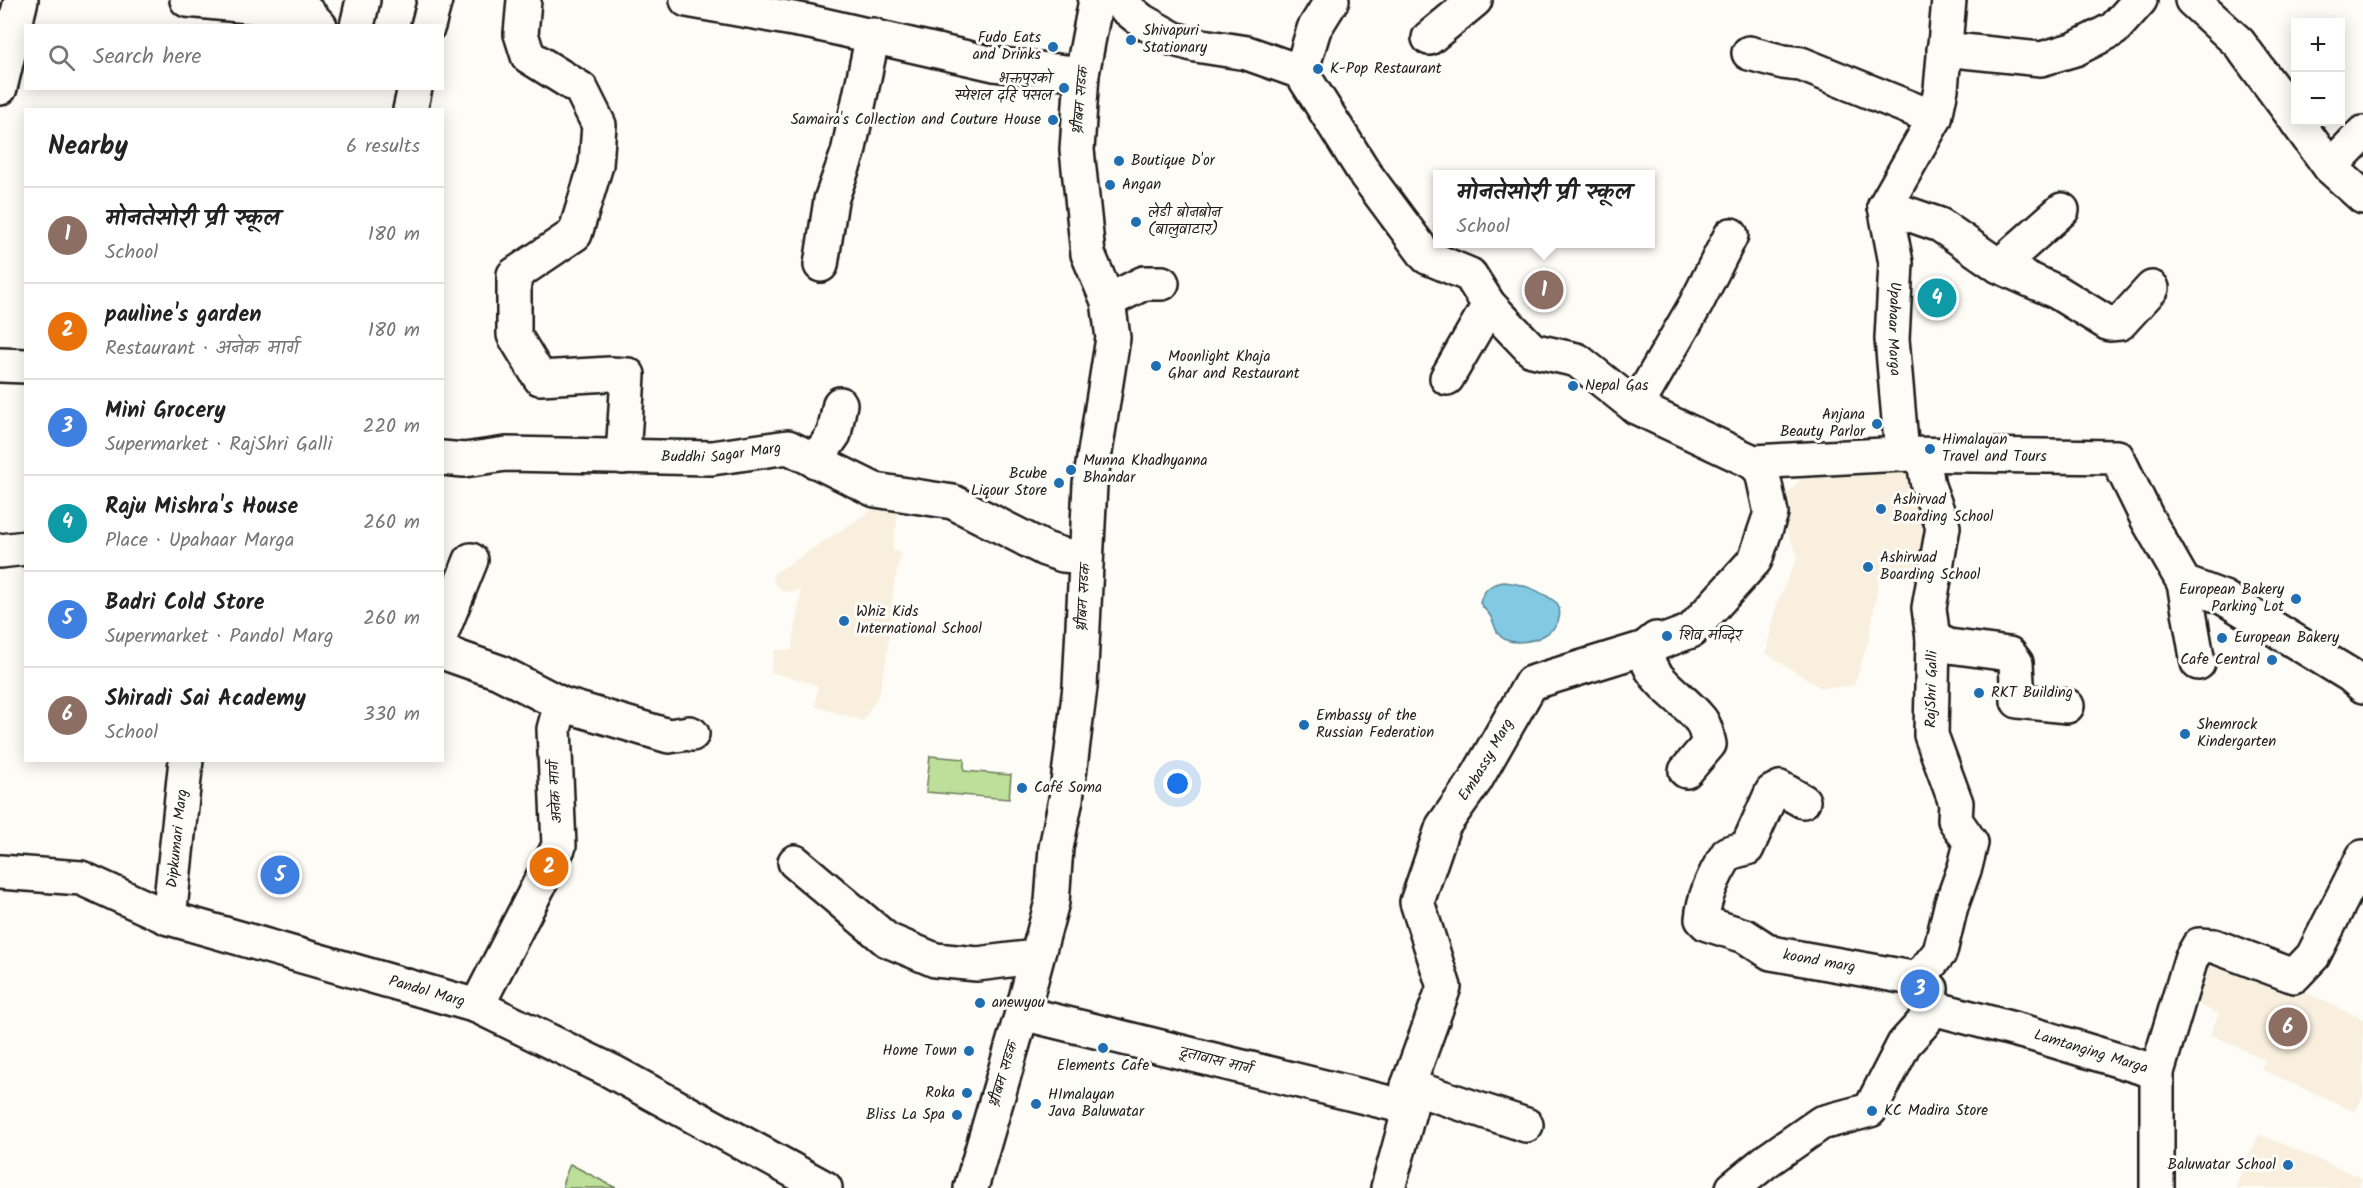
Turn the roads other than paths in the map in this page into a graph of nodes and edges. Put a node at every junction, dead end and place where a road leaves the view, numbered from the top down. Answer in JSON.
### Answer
{"nodes":[{"id":1,"x":21,"y":0,"type":"edge"},
{"id":2,"x":187,"y":0,"type":"edge"},
{"id":3,"x":363,"y":0,"type":"edge"},
{"id":4,"x":435,"y":0,"type":"edge"},
{"id":5,"x":524,"y":0,"type":"edge"},
{"id":6,"x":687,"y":0,"type":"edge"},
{"id":7,"x":1096,"y":0,"type":"edge"},
{"id":8,"x":1116,"y":0,"type":"edge"},
{"id":9,"x":1332,"y":0,"type":"edge"},
{"id":10,"x":1949,"y":0,"type":"edge"},
{"id":11,"x":2140,"y":0,"type":"edge"},
{"id":12,"x":2192,"y":0,"type":"edge"},
{"id":13,"x":1467,"y":13,"type":"edge"},
{"id":14,"x":318,"y":24,"type":"edge"},
{"id":15,"x":357,"y":24,"type":"edge"},
{"id":16,"x":429,"y":24,"type":"edge"},
{"id":17,"x":873,"y":35,"type":"junction"},
{"id":18,"x":1429,"y":38,"type":"dead end"},
{"id":19,"x":1944,"y":49,"type":"junction"},
{"id":20,"x":1749,"y":53,"type":"dead end"},
{"id":21,"x":1301,"y":72,"type":"junction"},
{"id":22,"x":1082,"y":74,"type":"junction"},
{"id":23,"x":0,"y":87,"type":"edge"},
{"id":24,"x":415,"y":90,"type":"edge"},
{"id":25,"x":410,"y":108,"type":"edge"},
{"id":26,"x":2291,"y":114,"type":"edge"},
{"id":27,"x":1935,"y":118,"type":"junction"},
{"id":28,"x":2300,"y":126,"type":"edge"},
{"id":29,"x":2363,"y":133,"type":"edge"},
{"id":30,"x":2330,"y":166,"type":"junction"},
{"id":31,"x":2363,"y":197,"type":"edge"},
{"id":32,"x":1886,"y":206,"type":"junction"},
{"id":33,"x":2062,"y":210,"type":"dead end"},
{"id":34,"x":1731,"y":235,"type":"dead end"},
{"id":35,"x":821,"y":265,"type":"dead end"},
{"id":36,"x":1999,"y":266,"type":"junction"},
{"id":37,"x":1162,"y":284,"type":"dead end"},
{"id":38,"x":2151,"y":288,"type":"dead end"},
{"id":39,"x":1108,"y":301,"type":"junction"},
{"id":40,"x":1489,"y":305,"type":"junction"},
{"id":41,"x":0,"y":365,"type":"edge"},
{"id":42,"x":24,"y":366,"type":"edge"},
{"id":43,"x":1447,"y":378,"type":"dead end"},
{"id":44,"x":840,"y":404,"type":"dead end"},
{"id":45,"x":1636,"y":407,"type":"junction"},
{"id":46,"x":1913,"y":454,"type":"junction"},
{"id":47,"x":623,"y":457,"type":"junction"},
{"id":48,"x":444,"y":458,"type":"edge"},
{"id":49,"x":815,"y":461,"type":"junction"},
{"id":50,"x":1754,"y":462,"type":"junction"},
{"id":51,"x":24,"y":548,"type":"edge"},
{"id":52,"x":0,"y":551,"type":"edge"},
{"id":53,"x":1086,"y":557,"type":"junction"},
{"id":54,"x":471,"y":560,"type":"dead end"},
{"id":55,"x":2184,"y":583,"type":"junction"},
{"id":56,"x":444,"y":627,"type":"edge"},
{"id":57,"x":1933,"y":639,"type":"junction"},
{"id":58,"x":1650,"y":643,"type":"junction"},
{"id":59,"x":444,"y":653,"type":"edge"},
{"id":60,"x":2198,"y":663,"type":"dead end"},
{"id":61,"x":2363,"y":686,"type":"edge"},
{"id":62,"x":561,"y":704,"type":"junction"},
{"id":63,"x":2067,"y":706,"type":"dead end"},
{"id":64,"x":692,"y":734,"type":"dead end"},
{"id":65,"x":186,"y":762,"type":"edge"},
{"id":66,"x":1686,"y":771,"type":"dead end"},
{"id":67,"x":1803,"y":801,"type":"dead end"},
{"id":68,"x":2363,"y":857,"type":"edge"},
{"id":69,"x":795,"y":862,"type":"dead end"},
{"id":70,"x":0,"y":872,"type":"edge"},
{"id":71,"x":169,"y":918,"type":"junction"},
{"id":72,"x":1035,"y":957,"type":"junction"},
{"id":73,"x":1923,"y":993,"type":"junction"},
{"id":74,"x":477,"y":1006,"type":"junction"},
{"id":75,"x":1022,"y":1013,"type":"junction"},
{"id":76,"x":2157,"y":1072,"type":"junction"},
{"id":77,"x":1409,"y":1097,"type":"junction"},
{"id":78,"x":1526,"y":1125,"type":"dead end"},
{"id":79,"x":825,"y":1188,"type":"edge"},
{"id":80,"x":971,"y":1188,"type":"edge"},
{"id":81,"x":1388,"y":1188,"type":"edge"},
{"id":82,"x":1733,"y":1188,"type":"edge"},
{"id":83,"x":2157,"y":1188,"type":"edge"}],
"edges":[{"from":1,"to":23,"type":"street"},
{"from":2,"to":14,"type":"street"},
{"from":3,"to":15,"type":"street"},
{"from":4,"to":16,"type":"street"},
{"from":5,"to":47,"type":"street"},
{"from":6,"to":17,"type":"street"},
{"from":7,"to":22,"type":"street","name":"थ्रीबम सडक"},
{"from":8,"to":21,"type":"street"},
{"from":9,"to":21,"type":"street"},
{"from":10,"to":19,"type":"street"},
{"from":11,"to":19,"type":"street"},
{"from":12,"to":26,"type":"street"},
{"from":13,"to":18,"type":"street"},
{"from":17,"to":22,"type":"street"},
{"from":17,"to":35,"type":"street"},
{"from":19,"to":27,"type":"street"},
{"from":20,"to":27,"type":"street"},
{"from":21,"to":40,"type":"street"},
{"from":22,"to":39,"type":"street","name":"थ्रीबम सडक"},
{"from":24,"to":25,"type":"street"},
{"from":27,"to":32,"type":"street"},
{"from":28,"to":30,"type":"street"},
{"from":29,"to":30,"type":"street"},
{"from":30,"to":31,"type":"street"},
{"from":32,"to":36,"type":"street"},
{"from":32,"to":46,"type":"street","name":"Upahaar Marga"},
{"from":33,"to":36,"type":"street"},
{"from":34,"to":45,"type":"street"},
{"from":36,"to":38,"type":"street"},
{"from":37,"to":39,"type":"street"},
{"from":39,"to":53,"type":"street","name":"थ्रीबम सडक"},
{"from":40,"to":43,"type":"street"},
{"from":40,"to":45,"type":"street"},
{"from":41,"to":42,"type":"street"},
{"from":44,"to":49,"type":"street"},
{"from":45,"to":50,"type":"street"},
{"from":46,"to":50,"type":"street"},
{"from":46,"to":55,"type":"street"},
{"from":46,"to":57,"type":"street","name":"RajShri Galli"},
{"from":47,"to":48,"type":"street","name":"Buddhi Sagar Marg"},
{"from":47,"to":49,"type":"street","name":"Buddhi Sagar Marg"},
{"from":49,"to":53,"type":"street","name":"Buddhi Sagar Marg"},
{"from":50,"to":58,"type":"street","name":"Embassy Marg"},
{"from":51,"to":52,"type":"street"},
{"from":53,"to":72,"type":"street","name":"थ्रीबम सडक"},
{"from":54,"to":56,"type":"street"},
{"from":55,"to":60,"type":"street"},
{"from":55,"to":61,"type":"street"},
{"from":57,"to":63,"type":"street"},
{"from":57,"to":73,"type":"street","name":"RajShri Galli"},
{"from":58,"to":66,"type":"street"},
{"from":58,"to":77,"type":"street","name":"Embassy Marg"},
{"from":59,"to":62,"type":"street"},
{"from":62,"to":64,"type":"street"},
{"from":62,"to":74,"type":"street","name":"अनेक मार्ग"},
{"from":65,"to":71,"type":"street","name":"Dipkumari Marg"},
{"from":67,"to":73,"type":"street","name":"koond marg"},
{"from":68,"to":76,"type":"street","name":"Lamtanging Marga"},
{"from":69,"to":72,"type":"street"},
{"from":70,"to":71,"type":"street","name":"Pandol Marg"},
{"from":71,"to":74,"type":"street","name":"Pandol Marg"},
{"from":72,"to":75,"type":"street","name":"थ्रीबम सडक"},
{"from":73,"to":76,"type":"street","name":"Lamtanging Marga"},
{"from":73,"to":82,"type":"street"},
{"from":74,"to":79,"type":"street","name":"Pandol Marg"},
{"from":75,"to":77,"type":"street","name":"दूतावास मार्ग"},
{"from":75,"to":80,"type":"street","name":"थ्रीबम सडक"},
{"from":76,"to":83,"type":"street"},
{"from":77,"to":78,"type":"street","name":"दूतावास मार्ग"},
{"from":77,"to":81,"type":"street","name":"Embassy Marg"}]}
